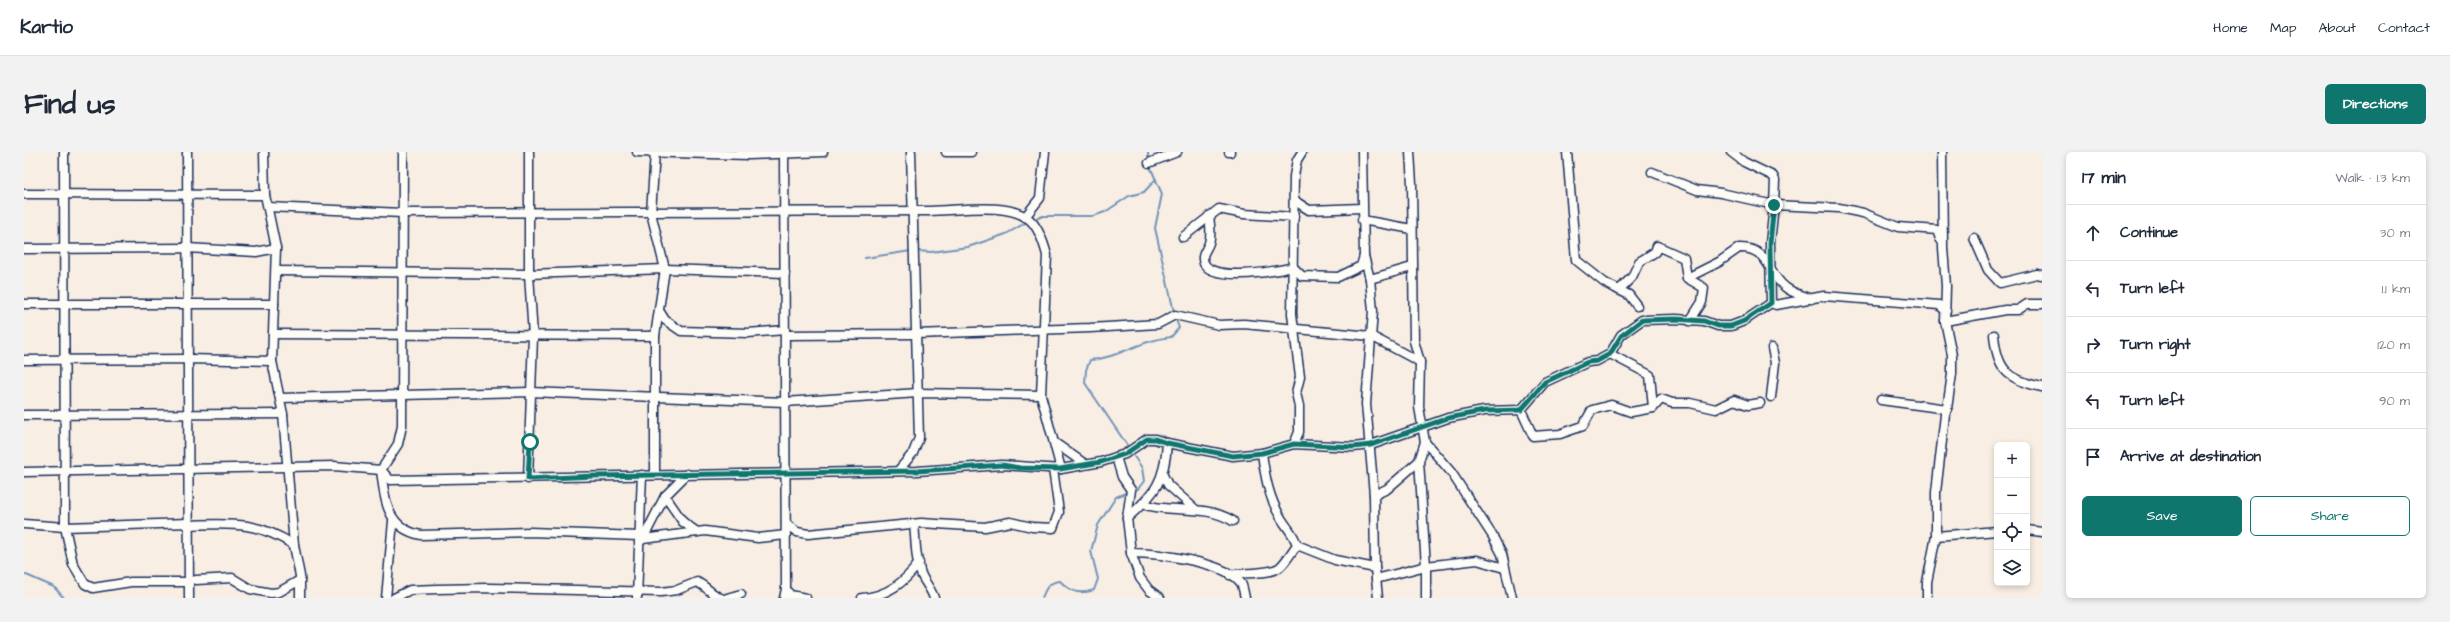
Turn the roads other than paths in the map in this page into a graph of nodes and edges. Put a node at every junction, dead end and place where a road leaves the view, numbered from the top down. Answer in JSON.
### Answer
{"nodes":[{"id":1,"x":64,"y":152,"type":"edge"},
{"id":2,"x":187,"y":152,"type":"edge"},
{"id":3,"x":264,"y":152,"type":"edge"},
{"id":4,"x":403,"y":152,"type":"edge"},
{"id":5,"x":529,"y":152,"type":"edge"},
{"id":6,"x":637,"y":152,"type":"edge"},
{"id":7,"x":655,"y":152,"type":"edge"},
{"id":8,"x":784,"y":152,"type":"edge"},
{"id":9,"x":823,"y":152,"type":"edge"},
{"id":10,"x":911,"y":152,"type":"edge"},
{"id":11,"x":946,"y":152,"type":"edge"},
{"id":12,"x":971,"y":152,"type":"edge"},
{"id":13,"x":1045,"y":152,"type":"edge"},
{"id":14,"x":1177,"y":152,"type":"edge"},
{"id":15,"x":1302,"y":152,"type":"edge"},
{"id":16,"x":1362,"y":152,"type":"edge"},
{"id":17,"x":1410,"y":152,"type":"edge"},
{"id":18,"x":1567,"y":152,"type":"edge"},
{"id":19,"x":1731,"y":152,"type":"edge"},
{"id":20,"x":1942,"y":152,"type":"edge"},
{"id":21,"x":1149,"y":164,"type":"dead end"},
{"id":22,"x":1652,"y":172,"type":"dead end"},
{"id":23,"x":24,"y":194,"type":"edge"},
{"id":24,"x":64,"y":194,"type":"junction"},
{"id":25,"x":187,"y":195,"type":"junction"},
{"id":26,"x":265,"y":196,"type":"junction"},
{"id":27,"x":1295,"y":201,"type":"junction"},
{"id":28,"x":1774,"y":205,"type":"junction"},
{"id":29,"x":268,"y":207,"type":"junction"},
{"id":30,"x":1362,"y":208,"type":"junction"},
{"id":31,"x":785,"y":210,"type":"junction"},
{"id":32,"x":913,"y":211,"type":"junction"},
{"id":33,"x":651,"y":213,"type":"junction"},
{"id":34,"x":402,"y":214,"type":"junction"},
{"id":35,"x":531,"y":214,"type":"junction"},
{"id":36,"x":1209,"y":216,"type":"junction"},
{"id":37,"x":1025,"y":217,"type":"junction"},
{"id":38,"x":1294,"y":217,"type":"junction"},
{"id":39,"x":1362,"y":220,"type":"junction"},
{"id":40,"x":1412,"y":229,"type":"junction"},
{"id":41,"x":1183,"y":237,"type":"dead end"},
{"id":42,"x":1974,"y":238,"type":"dead end"},
{"id":43,"x":24,"y":248,"type":"edge"},
{"id":44,"x":64,"y":248,"type":"junction"},
{"id":45,"x":187,"y":248,"type":"junction"},
{"id":46,"x":276,"y":248,"type":"junction"},
{"id":47,"x":1943,"y":248,"type":"junction"},
{"id":48,"x":1364,"y":256,"type":"junction"},
{"id":49,"x":1293,"y":267,"type":"junction"},
{"id":50,"x":1412,"y":267,"type":"junction"},
{"id":51,"x":1770,"y":268,"type":"junction"},
{"id":52,"x":665,"y":269,"type":"junction"},
{"id":53,"x":277,"y":271,"type":"junction"},
{"id":54,"x":403,"y":272,"type":"junction"},
{"id":55,"x":785,"y":273,"type":"junction"},
{"id":56,"x":529,"y":274,"type":"junction"},
{"id":57,"x":2042,"y":275,"type":"edge"},
{"id":58,"x":1687,"y":278,"type":"junction"},
{"id":59,"x":1370,"y":279,"type":"junction"},
{"id":60,"x":1619,"y":290,"type":"junction"},
{"id":61,"x":1811,"y":300,"type":"junction"},
{"id":62,"x":1771,"y":303,"type":"junction"},
{"id":63,"x":24,"y":304,"type":"edge"},
{"id":64,"x":64,"y":304,"type":"junction"},
{"id":65,"x":187,"y":304,"type":"junction"},
{"id":66,"x":274,"y":304,"type":"junction"},
{"id":67,"x":2042,"y":304,"type":"edge"},
{"id":68,"x":1637,"y":306,"type":"dead end"},
{"id":69,"x":1946,"y":311,"type":"junction"},
{"id":70,"x":660,"y":312,"type":"junction"},
{"id":71,"x":1690,"y":321,"type":"junction"},
{"id":72,"x":1945,"y":321,"type":"junction"},
{"id":73,"x":1293,"y":329,"type":"junction"},
{"id":74,"x":1044,"y":330,"type":"junction"},
{"id":75,"x":787,"y":332,"type":"junction"},
{"id":76,"x":273,"y":334,"type":"junction"},
{"id":77,"x":916,"y":334,"type":"junction"},
{"id":78,"x":401,"y":335,"type":"junction"},
{"id":79,"x":1994,"y":335,"type":"dead end"},
{"id":80,"x":533,"y":336,"type":"junction"},
{"id":81,"x":655,"y":336,"type":"junction"},
{"id":82,"x":1371,"y":336,"type":"junction"},
{"id":83,"x":1772,"y":348,"type":"dead end"},
{"id":84,"x":1610,"y":354,"type":"junction"},
{"id":85,"x":188,"y":359,"type":"junction"},
{"id":86,"x":24,"y":360,"type":"edge"},
{"id":87,"x":65,"y":360,"type":"junction"},
{"id":88,"x":272,"y":362,"type":"junction"},
{"id":89,"x":1420,"y":362,"type":"junction"},
{"id":90,"x":2042,"y":387,"type":"edge"},
{"id":91,"x":530,"y":392,"type":"junction"},
{"id":92,"x":918,"y":393,"type":"junction"},
{"id":93,"x":401,"y":394,"type":"junction"},
{"id":94,"x":1041,"y":395,"type":"junction"},
{"id":95,"x":655,"y":397,"type":"junction"},
{"id":96,"x":1771,"y":397,"type":"dead end"},
{"id":97,"x":280,"y":398,"type":"junction"},
{"id":98,"x":1880,"y":400,"type":"dead end"},
{"id":99,"x":785,"y":402,"type":"junction"},
{"id":100,"x":1760,"y":402,"type":"dead end"},
{"id":101,"x":1653,"y":408,"type":"junction"},
{"id":102,"x":1947,"y":409,"type":"junction"},
{"id":103,"x":1521,"y":410,"type":"junction"},
{"id":104,"x":283,"y":414,"type":"junction"},
{"id":105,"x":24,"y":415,"type":"edge"},
{"id":106,"x":65,"y":415,"type":"junction"},
{"id":107,"x":189,"y":416,"type":"junction"},
{"id":108,"x":1422,"y":428,"type":"junction"},
{"id":109,"x":1425,"y":442,"type":"junction"},
{"id":110,"x":1055,"y":443,"type":"junction"},
{"id":111,"x":1167,"y":443,"type":"junction"},
{"id":112,"x":1294,"y":444,"type":"junction"},
{"id":113,"x":1371,"y":445,"type":"junction"},
{"id":114,"x":1262,"y":453,"type":"junction"},
{"id":115,"x":1116,"y":457,"type":"junction"},
{"id":116,"x":1419,"y":461,"type":"junction"},
{"id":117,"x":1086,"y":464,"type":"junction"},
{"id":118,"x":287,"y":467,"type":"junction"},
{"id":119,"x":189,"y":469,"type":"junction"},
{"id":120,"x":1057,"y":469,"type":"junction"},
{"id":121,"x":381,"y":470,"type":"junction"},
{"id":122,"x":898,"y":471,"type":"junction"},
{"id":123,"x":24,"y":472,"type":"edge"},
{"id":124,"x":66,"y":472,"type":"junction"},
{"id":125,"x":786,"y":473,"type":"junction"},
{"id":126,"x":655,"y":474,"type":"junction"},
{"id":127,"x":687,"y":474,"type":"junction"},
{"id":128,"x":642,"y":475,"type":"junction"},
{"id":129,"x":1163,"y":476,"type":"junction"},
{"id":130,"x":528,"y":479,"type":"junction"},
{"id":131,"x":1374,"y":495,"type":"junction"},
{"id":132,"x":665,"y":496,"type":"junction"},
{"id":133,"x":1142,"y":504,"type":"junction"},
{"id":134,"x":1196,"y":510,"type":"junction"},
{"id":135,"x":786,"y":513,"type":"junction"},
{"id":136,"x":1127,"y":518,"type":"junction"},
{"id":137,"x":393,"y":521,"type":"junction"},
{"id":138,"x":1233,"y":521,"type":"dead end"},
{"id":139,"x":24,"y":524,"type":"edge"},
{"id":140,"x":187,"y":524,"type":"junction"},
{"id":141,"x":914,"y":524,"type":"junction"},
{"id":142,"x":65,"y":527,"type":"junction"},
{"id":143,"x":2030,"y":530,"type":"edge"},
{"id":144,"x":1994,"y":531,"type":"edge"},
{"id":145,"x":697,"y":532,"type":"junction"},
{"id":146,"x":2042,"y":532,"type":"edge"},
{"id":147,"x":786,"y":535,"type":"junction"},
{"id":148,"x":1936,"y":536,"type":"junction"},
{"id":149,"x":640,"y":539,"type":"junction"},
{"id":150,"x":294,"y":545,"type":"junction"},
{"id":151,"x":1297,"y":545,"type":"junction"},
{"id":152,"x":1131,"y":553,"type":"junction"},
{"id":153,"x":919,"y":563,"type":"junction"},
{"id":154,"x":1426,"y":566,"type":"junction"},
{"id":155,"x":1375,"y":568,"type":"junction"},
{"id":156,"x":1504,"y":568,"type":"junction"},
{"id":157,"x":1230,"y":574,"type":"junction"},
{"id":158,"x":1376,"y":579,"type":"junction"},
{"id":159,"x":300,"y":580,"type":"junction"},
{"id":160,"x":193,"y":581,"type":"junction"},
{"id":161,"x":786,"y":589,"type":"junction"},
{"id":162,"x":741,"y":594,"type":"dead end"},
{"id":163,"x":637,"y":595,"type":"edge"},
{"id":164,"x":189,"y":598,"type":"edge"},
{"id":165,"x":300,"y":598,"type":"edge"},
{"id":166,"x":386,"y":598,"type":"edge"},
{"id":167,"x":394,"y":598,"type":"edge"},
{"id":168,"x":721,"y":598,"type":"edge"},
{"id":169,"x":727,"y":598,"type":"edge"},
{"id":170,"x":784,"y":598,"type":"edge"},
{"id":171,"x":806,"y":598,"type":"edge"},
{"id":172,"x":862,"y":598,"type":"edge"},
{"id":173,"x":934,"y":598,"type":"edge"},
{"id":174,"x":1160,"y":598,"type":"edge"},
{"id":175,"x":1245,"y":598,"type":"edge"},
{"id":176,"x":1378,"y":598,"type":"edge"},
{"id":177,"x":1426,"y":598,"type":"edge"},
{"id":178,"x":1512,"y":598,"type":"edge"},
{"id":179,"x":1927,"y":598,"type":"edge"}],
"edges":[{"from":1,"to":24,"type":"street"},
{"from":2,"to":25,"type":"street"},
{"from":3,"to":26,"type":"street"},
{"from":4,"to":34,"type":"street"},
{"from":5,"to":35,"type":"street"},
{"from":6,"to":7,"type":"street"},
{"from":7,"to":8,"type":"street"},
{"from":7,"to":33,"type":"street"},
{"from":8,"to":9,"type":"street"},
{"from":8,"to":31,"type":"street"},
{"from":10,"to":32,"type":"street"},
{"from":11,"to":12,"type":"street"},
{"from":13,"to":37,"type":"street"},
{"from":14,"to":21,"type":"street"},
{"from":15,"to":27,"type":"street"},
{"from":16,"to":30,"type":"street"},
{"from":17,"to":40,"type":"street"},
{"from":18,"to":60,"type":"street"},
{"from":19,"to":28,"type":"street"},
{"from":20,"to":47,"type":"street"},
{"from":22,"to":28,"type":"street"},
{"from":23,"to":24,"type":"street"},
{"from":24,"to":25,"type":"street"},
{"from":24,"to":44,"type":"street"},
{"from":25,"to":26,"type":"street"},
{"from":25,"to":45,"type":"street"},
{"from":26,"to":29,"type":"street"},
{"from":27,"to":30,"type":"street"},
{"from":27,"to":38,"type":"street"},
{"from":28,"to":47,"type":"street"},
{"from":28,"to":51,"type":"street"},
{"from":29,"to":34,"type":"street"},
{"from":29,"to":46,"type":"street"},
{"from":30,"to":39,"type":"street"},
{"from":31,"to":32,"type":"street"},
{"from":31,"to":33,"type":"street"},
{"from":31,"to":55,"type":"street"},
{"from":32,"to":37,"type":"street"},
{"from":32,"to":77,"type":"street"},
{"from":33,"to":35,"type":"street"},
{"from":33,"to":52,"type":"street"},
{"from":34,"to":35,"type":"street"},
{"from":34,"to":54,"type":"street"},
{"from":35,"to":56,"type":"street"},
{"from":36,"to":38,"type":"street"},
{"from":36,"to":41,"type":"street"},
{"from":36,"to":49,"type":"street"},
{"from":37,"to":74,"type":"street"},
{"from":38,"to":49,"type":"street"},
{"from":39,"to":40,"type":"street"},
{"from":39,"to":48,"type":"street"},
{"from":40,"to":50,"type":"street"},
{"from":42,"to":57,"type":"street"},
{"from":43,"to":44,"type":"street"},
{"from":44,"to":45,"type":"street"},
{"from":44,"to":64,"type":"street"},
{"from":45,"to":46,"type":"street"},
{"from":45,"to":65,"type":"street"},
{"from":46,"to":53,"type":"street"},
{"from":47,"to":69,"type":"street"},
{"from":48,"to":49,"type":"street"},
{"from":48,"to":59,"type":"street"},
{"from":49,"to":73,"type":"street"},
{"from":50,"to":59,"type":"street"},
{"from":50,"to":89,"type":"street"},
{"from":51,"to":58,"type":"street"},
{"from":51,"to":61,"type":"street"},
{"from":51,"to":62,"type":"street"},
{"from":52,"to":55,"type":"street"},
{"from":52,"to":56,"type":"street"},
{"from":52,"to":70,"type":"street"},
{"from":53,"to":54,"type":"street"},
{"from":53,"to":66,"type":"street"},
{"from":54,"to":56,"type":"street"},
{"from":54,"to":78,"type":"street"},
{"from":55,"to":75,"type":"street"},
{"from":56,"to":80,"type":"street"},
{"from":58,"to":60,"type":"street"},
{"from":58,"to":71,"type":"street"},
{"from":59,"to":82,"type":"street"},
{"from":60,"to":68,"type":"street"},
{"from":61,"to":62,"type":"street"},
{"from":61,"to":69,"type":"street"},
{"from":62,"to":71,"type":"street"},
{"from":63,"to":64,"type":"street"},
{"from":64,"to":65,"type":"street"},
{"from":64,"to":87,"type":"street"},
{"from":65,"to":66,"type":"street"},
{"from":65,"to":85,"type":"street"},
{"from":66,"to":76,"type":"street"},
{"from":67,"to":72,"type":"street"},
{"from":69,"to":72,"type":"street"},
{"from":70,"to":75,"type":"street"},
{"from":70,"to":81,"type":"street"},
{"from":71,"to":84,"type":"street"},
{"from":72,"to":102,"type":"street"},
{"from":73,"to":74,"type":"street"},
{"from":73,"to":82,"type":"street"},
{"from":73,"to":112,"type":"street"},
{"from":74,"to":77,"type":"street"},
{"from":74,"to":94,"type":"street"},
{"from":75,"to":77,"type":"street"},
{"from":75,"to":99,"type":"street"},
{"from":76,"to":78,"type":"street"},
{"from":76,"to":88,"type":"street"},
{"from":77,"to":92,"type":"street"},
{"from":78,"to":80,"type":"street"},
{"from":78,"to":93,"type":"street"},
{"from":79,"to":90,"type":"street"},
{"from":80,"to":81,"type":"street"},
{"from":80,"to":91,"type":"street"},
{"from":81,"to":95,"type":"street"},
{"from":82,"to":89,"type":"street"},
{"from":82,"to":113,"type":"street"},
{"from":83,"to":96,"type":"street"},
{"from":84,"to":101,"type":"street"},
{"from":84,"to":103,"type":"street"},
{"from":85,"to":87,"type":"street"},
{"from":85,"to":88,"type":"street"},
{"from":85,"to":107,"type":"street"},
{"from":86,"to":87,"type":"street"},
{"from":87,"to":106,"type":"street"},
{"from":88,"to":97,"type":"street"},
{"from":89,"to":108,"type":"street"},
{"from":91,"to":93,"type":"street"},
{"from":91,"to":95,"type":"street"},
{"from":91,"to":130,"type":"street"},
{"from":92,"to":94,"type":"street"},
{"from":92,"to":99,"type":"street"},
{"from":92,"to":122,"type":"street"},
{"from":93,"to":97,"type":"street"},
{"from":93,"to":121,"type":"street"},
{"from":94,"to":110,"type":"street"},
{"from":95,"to":99,"type":"street"},
{"from":95,"to":126,"type":"street"},
{"from":97,"to":104,"type":"street"},
{"from":98,"to":102,"type":"street"},
{"from":99,"to":125,"type":"street"},
{"from":100,"to":101,"type":"street"},
{"from":101,"to":103,"type":"street"},
{"from":102,"to":148,"type":"street"},
{"from":103,"to":108,"type":"street"},
{"from":104,"to":107,"type":"street"},
{"from":104,"to":118,"type":"street"},
{"from":105,"to":106,"type":"street"},
{"from":106,"to":107,"type":"street"},
{"from":106,"to":124,"type":"street"},
{"from":107,"to":119,"type":"street"},
{"from":108,"to":109,"type":"street"},
{"from":108,"to":113,"type":"street"},
{"from":109,"to":116,"type":"street"},
{"from":109,"to":156,"type":"street"},
{"from":110,"to":117,"type":"street"},
{"from":110,"to":120,"type":"street"},
{"from":111,"to":114,"type":"street"},
{"from":111,"to":115,"type":"street"},
{"from":111,"to":129,"type":"street"},
{"from":112,"to":113,"type":"street"},
{"from":112,"to":114,"type":"street"},
{"from":113,"to":131,"type":"street"},
{"from":114,"to":151,"type":"street"},
{"from":115,"to":117,"type":"street"},
{"from":115,"to":136,"type":"street"},
{"from":116,"to":131,"type":"street"},
{"from":116,"to":154,"type":"street"},
{"from":117,"to":120,"type":"street"},
{"from":118,"to":119,"type":"street"},
{"from":118,"to":121,"type":"street"},
{"from":118,"to":150,"type":"street"},
{"from":119,"to":124,"type":"street"},
{"from":119,"to":140,"type":"street"},
{"from":120,"to":122,"type":"street"},
{"from":120,"to":141,"type":"street"},
{"from":121,"to":130,"type":"street"},
{"from":121,"to":137,"type":"street"},
{"from":122,"to":125,"type":"street"},
{"from":123,"to":124,"type":"street"},
{"from":124,"to":142,"type":"street"},
{"from":125,"to":127,"type":"street"},
{"from":125,"to":135,"type":"street"},
{"from":126,"to":127,"type":"street"},
{"from":126,"to":128,"type":"street"},
{"from":127,"to":132,"type":"street"},
{"from":128,"to":130,"type":"street"},
{"from":128,"to":149,"type":"street"},
{"from":129,"to":133,"type":"street"},
{"from":129,"to":134,"type":"street"},
{"from":131,"to":155,"type":"street"},
{"from":132,"to":145,"type":"street"},
{"from":132,"to":149,"type":"street"},
{"from":133,"to":134,"type":"street"},
{"from":133,"to":136,"type":"street"},
{"from":134,"to":138,"type":"street"},
{"from":135,"to":141,"type":"street"},
{"from":135,"to":147,"type":"street"},
{"from":136,"to":152,"type":"street"},
{"from":137,"to":149,"type":"street"},
{"from":137,"to":166,"type":"street"},
{"from":139,"to":142,"type":"street"},
{"from":140,"to":142,"type":"street"},
{"from":140,"to":150,"type":"street"},
{"from":140,"to":160,"type":"street"},
{"from":141,"to":153,"type":"street"},
{"from":142,"to":160,"type":"street"},
{"from":143,"to":146,"type":"street"},
{"from":144,"to":148,"type":"street"},
{"from":145,"to":147,"type":"street"},
{"from":145,"to":149,"type":"street"},
{"from":147,"to":161,"type":"street"},
{"from":148,"to":179,"type":"street"},
{"from":149,"to":163,"type":"street"},
{"from":150,"to":159,"type":"street"},
{"from":151,"to":155,"type":"street"},
{"from":151,"to":157,"type":"street"},
{"from":152,"to":157,"type":"street"},
{"from":152,"to":174,"type":"street"},
{"from":153,"to":172,"type":"street"},
{"from":153,"to":173,"type":"street"},
{"from":154,"to":156,"type":"street"},
{"from":154,"to":158,"type":"street"},
{"from":154,"to":177,"type":"street"},
{"from":155,"to":158,"type":"street"},
{"from":156,"to":178,"type":"street"},
{"from":157,"to":175,"type":"street"},
{"from":158,"to":176,"type":"street"},
{"from":159,"to":160,"type":"street"},
{"from":159,"to":165,"type":"street"},
{"from":160,"to":164,"type":"street"},
{"from":161,"to":170,"type":"street"},
{"from":161,"to":171,"type":"street"},
{"from":162,"to":169,"type":"street"},
{"from":163,"to":167,"type":"street"},
{"from":163,"to":168,"type":"street"}]}
